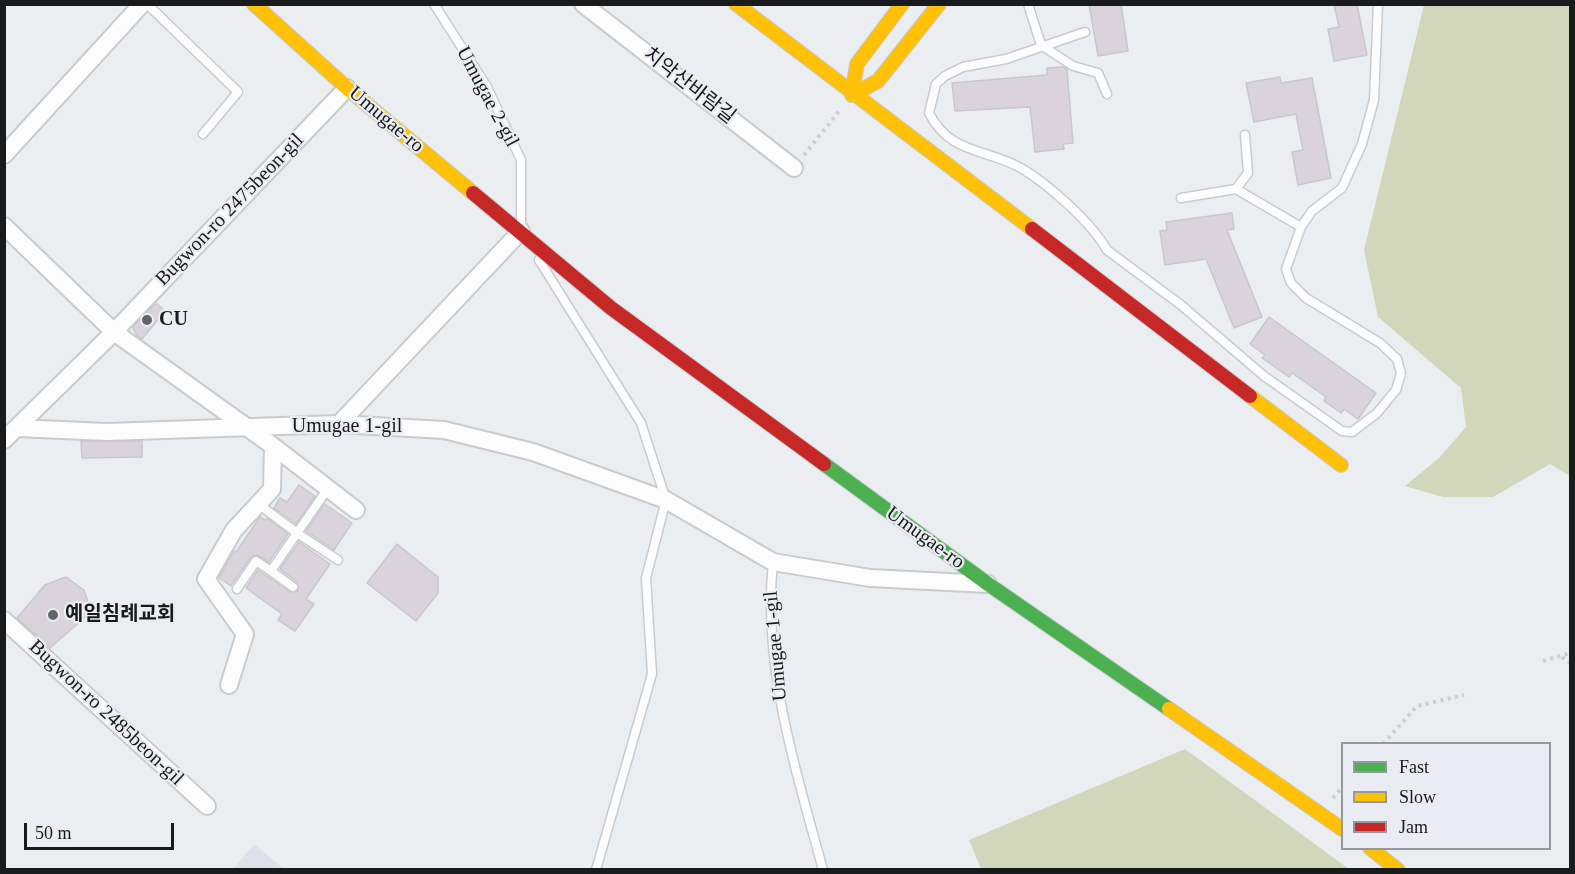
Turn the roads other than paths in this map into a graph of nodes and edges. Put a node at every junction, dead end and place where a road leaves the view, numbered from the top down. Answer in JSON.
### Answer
{"nodes":[{"id":1,"x":142,"y":4,"type":"edge"},
{"id":2,"x":147,"y":4,"type":"edge"},
{"id":3,"x":254,"y":4,"type":"edge"},
{"id":4,"x":434,"y":4,"type":"edge"},
{"id":5,"x":583,"y":4,"type":"edge"},
{"id":6,"x":736,"y":4,"type":"edge"},
{"id":7,"x":902,"y":4,"type":"edge"},
{"id":8,"x":939,"y":4,"type":"edge"},
{"id":9,"x":1028,"y":4,"type":"edge"},
{"id":10,"x":1378,"y":4,"type":"edge"},
{"id":11,"x":1085,"y":32,"type":"dead end"},
{"id":12,"x":1041,"y":45,"type":"junction"},
{"id":13,"x":347,"y":88,"type":"junction"},
{"id":14,"x":1107,"y":94,"type":"dead end"},
{"id":15,"x":852,"y":95,"type":"junction"},
{"id":16,"x":203,"y":134,"type":"dead end"},
{"id":17,"x":1245,"y":135,"type":"dead end"},
{"id":18,"x":4,"y":155,"type":"edge"},
{"id":19,"x":794,"y":168,"type":"road end"},
{"id":20,"x":1236,"y":189,"type":"junction"},
{"id":21,"x":1181,"y":198,"type":"dead end"},
{"id":22,"x":4,"y":226,"type":"edge"},
{"id":23,"x":1301,"y":227,"type":"junction"},
{"id":24,"x":521,"y":231,"type":"junction"},
{"id":25,"x":114,"y":332,"type":"junction"},
{"id":26,"x":339,"y":424,"type":"junction"},
{"id":27,"x":17,"y":428,"type":"junction"},
{"id":28,"x":249,"y":429,"type":"junction"},
{"id":29,"x":4,"y":440,"type":"edge"},
{"id":30,"x":273,"y":446,"type":"junction"},
{"id":31,"x":1341,"y":465,"type":"dead end"},
{"id":32,"x":327,"y":490,"type":"junction"},
{"id":33,"x":666,"y":500,"type":"junction"},
{"id":34,"x":265,"y":509,"type":"dead end"},
{"id":35,"x":356,"y":510,"type":"dead end"},
{"id":36,"x":297,"y":533,"type":"junction"},
{"id":37,"x":338,"y":560,"type":"dead end"},
{"id":38,"x":773,"y":562,"type":"junction"},
{"id":39,"x":271,"y":571,"type":"junction"},
{"id":40,"x":988,"y":584,"type":"junction"},
{"id":41,"x":293,"y":587,"type":"dead end"},
{"id":42,"x":237,"y":588,"type":"dead end"},
{"id":43,"x":4,"y":620,"type":"edge"},
{"id":44,"x":229,"y":685,"type":"dead end"},
{"id":45,"x":207,"y":806,"type":"dead end"},
{"id":46,"x":1341,"y":828,"type":"edge"},
{"id":47,"x":1371,"y":850,"type":"edge"},
{"id":48,"x":596,"y":870,"type":"edge"},
{"id":49,"x":823,"y":870,"type":"edge"},
{"id":50,"x":1398,"y":870,"type":"edge"}],
"edges":[{"from":1,"to":18,"type":"street"},
{"from":2,"to":16,"type":"lane"},
{"from":3,"to":13,"type":"street","name":"Umugae-ro"},
{"from":4,"to":24,"type":"lane","name":"Umugae 2-gil"},
{"from":5,"to":19,"type":"street","name":"치악산바람길"},
{"from":6,"to":15,"type":"street"},
{"from":7,"to":15,"type":"street"},
{"from":8,"to":15,"type":"street"},
{"from":9,"to":12,"type":"lane"},
{"from":10,"to":23,"type":"lane"},
{"from":11,"to":12,"type":"lane"},
{"from":12,"to":14,"type":"lane"},
{"from":12,"to":23,"type":"lane"},
{"from":13,"to":24,"type":"street","name":"Umugae-ro"},
{"from":13,"to":25,"type":"street","name":"Bugwon-ro 2475beon-gil"},
{"from":15,"to":31,"type":"street"},
{"from":17,"to":20,"type":"lane"},
{"from":20,"to":21,"type":"lane"},
{"from":20,"to":23,"type":"lane"},
{"from":22,"to":25,"type":"street"},
{"from":24,"to":26,"type":"street"},
{"from":24,"to":33,"type":"lane"},
{"from":24,"to":40,"type":"street","name":"Umugae-ro"},
{"from":25,"to":27,"type":"street","name":"Bugwon-ro 2475beon-gil"},
{"from":25,"to":28,"type":"street"},
{"from":26,"to":28,"type":"street","name":"Umugae 1-gil"},
{"from":26,"to":33,"type":"street","name":"Umugae 1-gil"},
{"from":27,"to":28,"type":"street","name":"Umugae 1-gil"},
{"from":27,"to":29,"type":"street","name":"Bugwon-ro 2475beon-gil"},
{"from":28,"to":30,"type":"street"},
{"from":30,"to":32,"type":"street"},
{"from":30,"to":44,"type":"street"},
{"from":32,"to":35,"type":"street"},
{"from":32,"to":36,"type":"lane"},
{"from":33,"to":38,"type":"street","name":"Umugae 1-gil"},
{"from":33,"to":48,"type":"lane"},
{"from":34,"to":36,"type":"lane"},
{"from":36,"to":37,"type":"lane"},
{"from":36,"to":39,"type":"lane"},
{"from":38,"to":40,"type":"street","name":"Umugae 1-gil"},
{"from":38,"to":49,"type":"lane","name":"Umugae 1-gil"},
{"from":39,"to":41,"type":"lane"},
{"from":39,"to":42,"type":"lane"},
{"from":40,"to":46,"type":"street","name":"Umugae-ro"},
{"from":43,"to":45,"type":"street","name":"Bugwon-ro 2485beon-gil"},
{"from":47,"to":50,"type":"street"}]}
